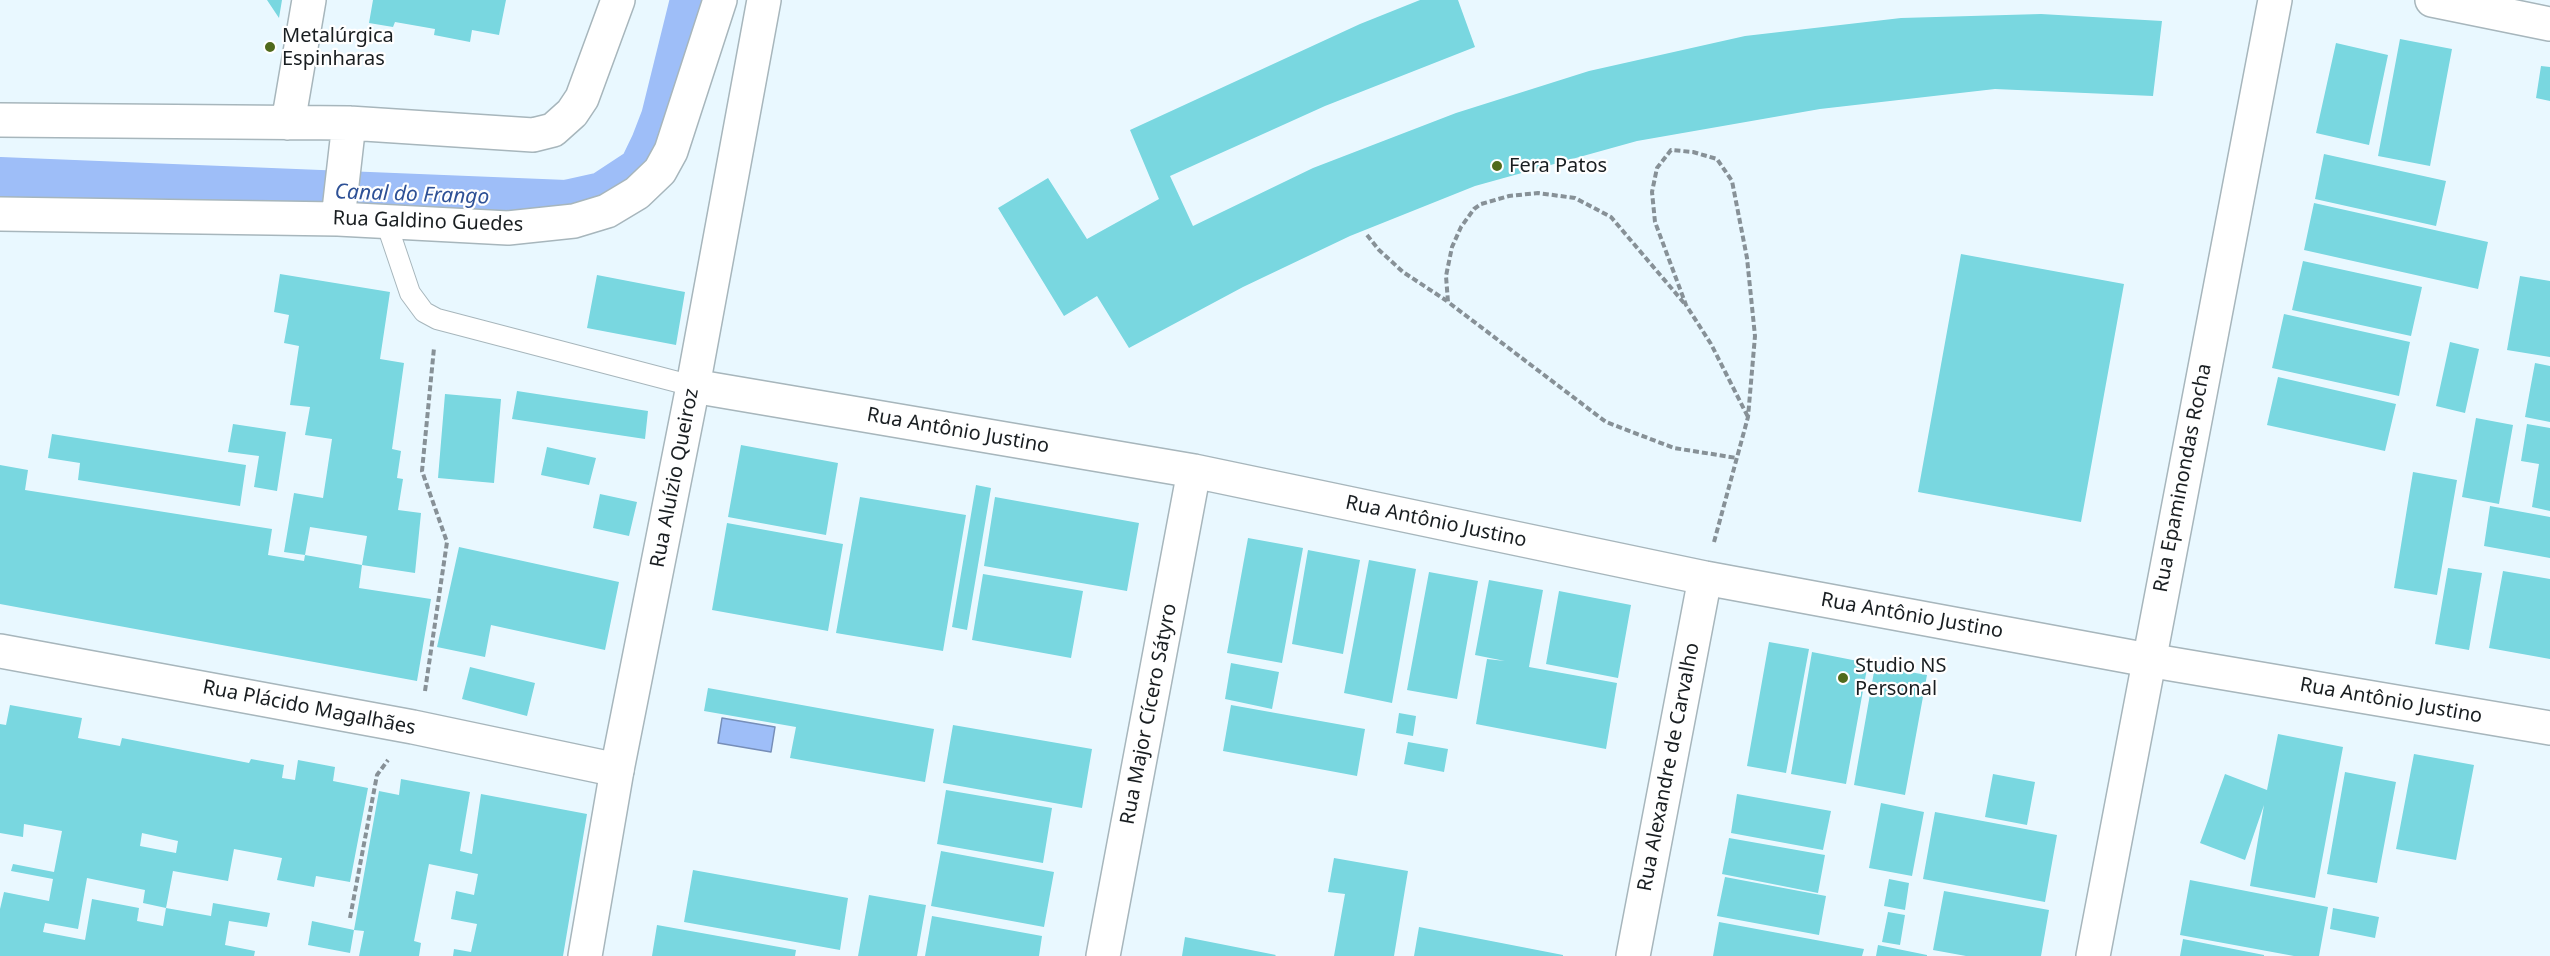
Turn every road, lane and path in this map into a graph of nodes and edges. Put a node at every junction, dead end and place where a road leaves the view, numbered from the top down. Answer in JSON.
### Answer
{"nodes":[{"id":1,"x":309,"y":0,"type":"edge"},
{"id":2,"x":618,"y":0,"type":"edge"},
{"id":3,"x":720,"y":0,"type":"edge"},
{"id":4,"x":764,"y":0,"type":"edge"},
{"id":5,"x":2275,"y":0,"type":"edge"},
{"id":6,"x":2432,"y":0,"type":"edge"},
{"id":7,"x":2550,"y":24,"type":"edge"},
{"id":8,"x":0,"y":120,"type":"edge"},
{"id":9,"x":288,"y":123,"type":"junction"},
{"id":10,"x":349,"y":123,"type":"junction"},
{"id":11,"x":0,"y":214,"type":"edge"},
{"id":12,"x":338,"y":219,"type":"junction"},
{"id":13,"x":386,"y":222,"type":"junction"},
{"id":14,"x":1367,"y":235,"type":"dead end"},
{"id":15,"x":1448,"y":302,"type":"junction"},
{"id":16,"x":1686,"y":305,"type":"junction"},
{"id":17,"x":437,"y":319,"type":"junction"},
{"id":18,"x":693,"y":386,"type":"junction"},
{"id":19,"x":1748,"y":417,"type":"junction"},
{"id":20,"x":1737,"y":458,"type":"junction"},
{"id":21,"x":1194,"y":471,"type":"junction"},
{"id":22,"x":1705,"y":578,"type":"junction"},
{"id":23,"x":0,"y":651,"type":"edge"},
{"id":24,"x":2148,"y":660,"type":"junction"},
{"id":25,"x":413,"y":727,"type":"junction"},
{"id":26,"x":2550,"y":728,"type":"edge"},
{"id":27,"x":617,"y":770,"type":"junction"},
{"id":28,"x":350,"y":918,"type":"dead end"},
{"id":29,"x":585,"y":956,"type":"edge"},
{"id":30,"x":1103,"y":956,"type":"edge"},
{"id":31,"x":1633,"y":956,"type":"edge"},
{"id":32,"x":2093,"y":956,"type":"edge"}],
"edges":[{"from":1,"to":9,"type":"street"},
{"from":2,"to":10,"type":"street"},
{"from":3,"to":13,"type":"street","name":"Rua Galdino Guedes"},
{"from":4,"to":18,"type":"street","name":"Rua Aluízio Queiroz"},
{"from":5,"to":24,"type":"street","name":"Rua Epaminondas Rocha"},
{"from":6,"to":7,"type":"street"},
{"from":8,"to":9,"type":"street"},
{"from":9,"to":10,"type":"street"},
{"from":10,"to":12,"type":"street"},
{"from":11,"to":12,"type":"street","name":"Rua Galdino Guedes"},
{"from":12,"to":13,"type":"street","name":"Rua Galdino Guedes"},
{"from":13,"to":17,"type":"lane","name":"Rua Antônio Justino"},
{"from":14,"to":15,"type":"path"},
{"from":15,"to":16,"type":"path"},
{"from":15,"to":20,"type":"path"},
{"from":16,"to":19,"type":"path"},
{"from":16,"to":19,"type":"path"},
{"from":17,"to":18,"type":"lane","name":"Rua Antônio Justino"},
{"from":17,"to":25,"type":"path"},
{"from":18,"to":21,"type":"street","name":"Rua Antônio Justino"},
{"from":18,"to":27,"type":"street","name":"Rua Aluízio Queiroz"},
{"from":19,"to":20,"type":"path"},
{"from":20,"to":22,"type":"path"},
{"from":21,"to":22,"type":"street","name":"Rua Antônio Justino"},
{"from":21,"to":30,"type":"street","name":"Rua Major Cícero Sátyro"},
{"from":22,"to":24,"type":"street","name":"Rua Antônio Justino"},
{"from":22,"to":31,"type":"street","name":"Rua Alexandre de Carvalho"},
{"from":23,"to":25,"type":"street","name":"Rua Plácido Magalhães"},
{"from":24,"to":26,"type":"street","name":"Rua Antônio Justino"},
{"from":24,"to":32,"type":"street","name":"Rua Epaminondas Rocha"},
{"from":25,"to":27,"type":"street","name":"Rua Plácido Magalhães"},
{"from":25,"to":28,"type":"path"},
{"from":27,"to":29,"type":"street","name":"Rua Aluízio Queiroz"}]}
